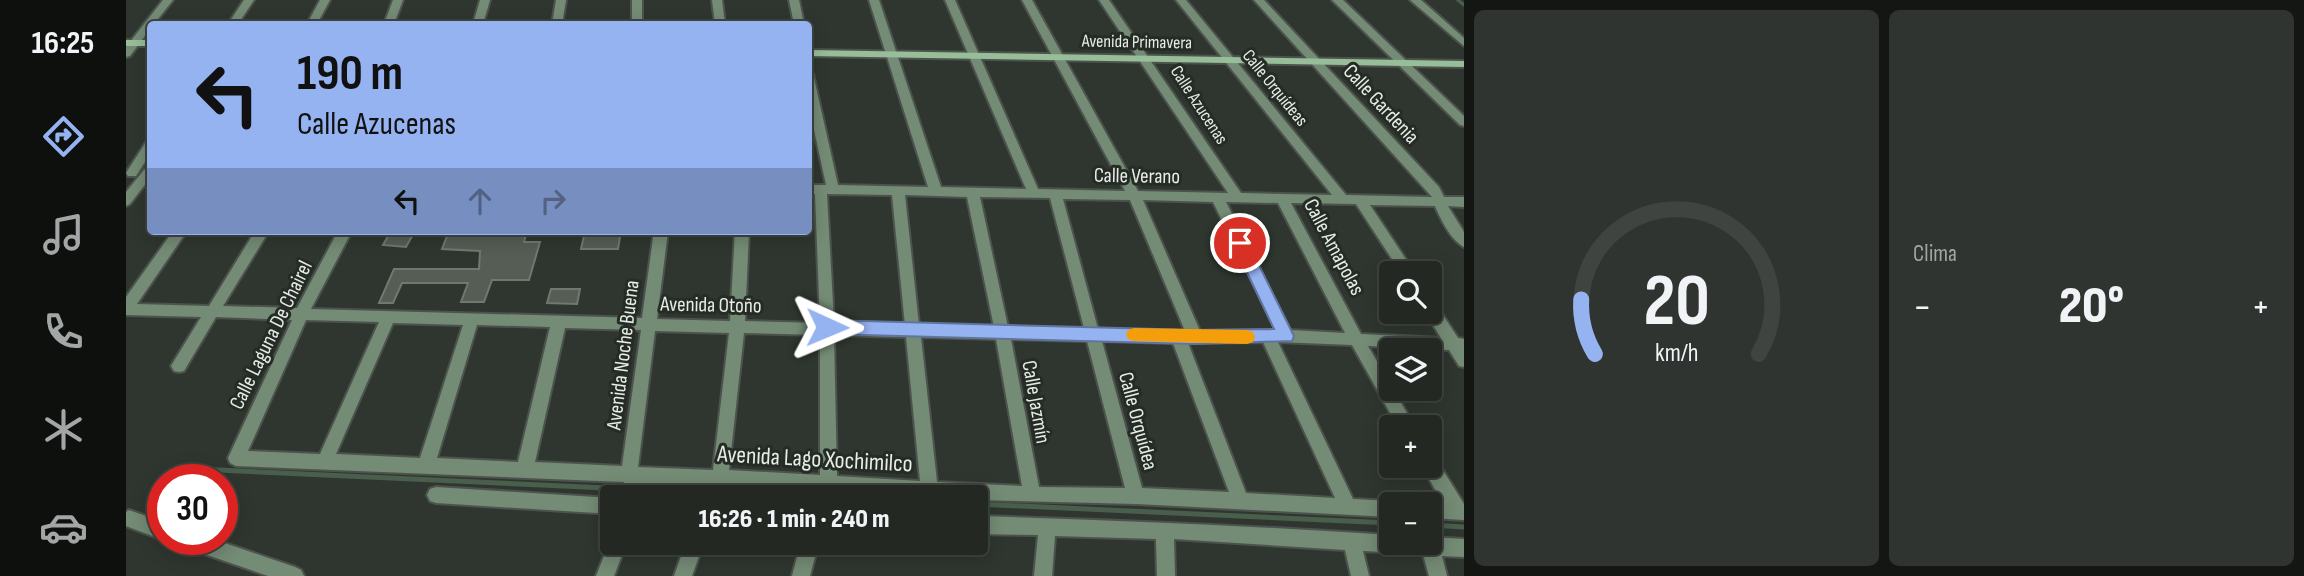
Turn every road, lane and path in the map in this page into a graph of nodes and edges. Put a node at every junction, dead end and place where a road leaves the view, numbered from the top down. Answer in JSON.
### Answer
{"nodes":[{"id":1,"x":168,"y":0,"type":"edge"},
{"id":2,"x":249,"y":0,"type":"edge"},
{"id":3,"x":326,"y":0,"type":"edge"},
{"id":4,"x":398,"y":0,"type":"edge"},
{"id":5,"x":485,"y":0,"type":"edge"},
{"id":6,"x":561,"y":0,"type":"edge"},
{"id":7,"x":637,"y":0,"type":"edge"},
{"id":8,"x":717,"y":0,"type":"edge"},
{"id":9,"x":794,"y":0,"type":"edge"},
{"id":10,"x":874,"y":0,"type":"edge"},
{"id":11,"x":950,"y":0,"type":"edge"},
{"id":12,"x":1027,"y":0,"type":"edge"},
{"id":13,"x":1104,"y":0,"type":"edge"},
{"id":14,"x":1181,"y":0,"type":"edge"},
{"id":15,"x":1259,"y":0,"type":"edge"},
{"id":16,"x":1337,"y":0,"type":"edge"},
{"id":17,"x":1415,"y":0,"type":"edge"},
{"id":18,"x":149,"y":21,"type":"edge"},
{"id":19,"x":235,"y":21,"type":"edge"},
{"id":20,"x":314,"y":21,"type":"edge"},
{"id":21,"x":390,"y":21,"type":"edge"},
{"id":22,"x":479,"y":21,"type":"edge"},
{"id":23,"x":558,"y":21,"type":"edge"},
{"id":24,"x":637,"y":21,"type":"edge"},
{"id":25,"x":720,"y":21,"type":"edge"},
{"id":26,"x":798,"y":21,"type":"edge"},
{"id":27,"x":147,"y":24,"type":"edge"},
{"id":28,"x":130,"y":43,"type":"edge"},
{"id":29,"x":1464,"y":43,"type":"edge"},
{"id":30,"x":812,"y":53,"type":"edge"},
{"id":31,"x":126,"y":54,"type":"edge"},
{"id":32,"x":891,"y":54,"type":"junction"},
{"id":33,"x":975,"y":55,"type":"junction"},
{"id":34,"x":1061,"y":58,"type":"junction"},
{"id":35,"x":1146,"y":60,"type":"junction"},
{"id":36,"x":1229,"y":61,"type":"junction"},
{"id":37,"x":1315,"y":61,"type":"junction"},
{"id":38,"x":1402,"y":64,"type":"junction"},
{"id":39,"x":1464,"y":64,"type":"edge"},
{"id":40,"x":812,"y":109,"type":"edge"},
{"id":41,"x":1464,"y":122,"type":"edge"},
{"id":42,"x":147,"y":149,"type":"edge"},
{"id":43,"x":129,"y":173,"type":"edge"},
{"id":44,"x":147,"y":174,"type":"edge"},
{"id":45,"x":147,"y":176,"type":"edge"},
{"id":46,"x":821,"y":189,"type":"edge"},
{"id":47,"x":898,"y":190,"type":"junction"},
{"id":48,"x":936,"y":191,"type":"junction"},
{"id":49,"x":973,"y":193,"type":"junction"},
{"id":50,"x":1034,"y":194,"type":"junction"},
{"id":51,"x":1055,"y":194,"type":"junction"},
{"id":52,"x":1134,"y":195,"type":"junction"},
{"id":53,"x":1217,"y":197,"type":"junction"},
{"id":54,"x":1237,"y":197,"type":"junction"},
{"id":55,"x":1282,"y":198,"type":"junction"},
{"id":56,"x":1342,"y":199,"type":"junction"},
{"id":57,"x":1360,"y":200,"type":"junction"},
{"id":58,"x":126,"y":201,"type":"edge"},
{"id":59,"x":1438,"y":201,"type":"junction"},
{"id":60,"x":1464,"y":202,"type":"edge"},
{"id":61,"x":177,"y":235,"type":"edge"},
{"id":62,"x":260,"y":235,"type":"edge"},
{"id":63,"x":343,"y":235,"type":"edge"},
{"id":64,"x":660,"y":235,"type":"edge"},
{"id":65,"x":743,"y":235,"type":"edge"},
{"id":66,"x":1464,"y":243,"type":"edge"},
{"id":67,"x":1400,"y":261,"type":"edge"},
{"id":68,"x":126,"y":309,"type":"edge"},
{"id":69,"x":214,"y":310,"type":"junction"},
{"id":70,"x":302,"y":313,"type":"junction"},
{"id":71,"x":389,"y":316,"type":"junction"},
{"id":72,"x":472,"y":319,"type":"junction"},
{"id":73,"x":559,"y":322,"type":"junction"},
{"id":74,"x":1442,"y":323,"type":"edge"},
{"id":75,"x":647,"y":325,"type":"junction"},
{"id":76,"x":737,"y":327,"type":"junction"},
{"id":77,"x":827,"y":327,"type":"junction"},
{"id":78,"x":914,"y":329,"type":"junction"},
{"id":79,"x":1002,"y":331,"type":"junction"},
{"id":80,"x":1093,"y":333,"type":"junction"},
{"id":81,"x":1286,"y":336,"type":"junction"},
{"id":82,"x":1186,"y":337,"type":"junction"},
{"id":83,"x":1268,"y":337,"type":"junction"},
{"id":84,"x":1356,"y":340,"type":"junction"},
{"id":85,"x":1459,"y":345,"type":"edge"},
{"id":86,"x":1464,"y":360,"type":"edge"},
{"id":87,"x":179,"y":366,"type":"dead end"},
{"id":88,"x":1400,"y":415,"type":"edge"},
{"id":89,"x":236,"y":458,"type":"joint"},
{"id":90,"x":325,"y":460,"type":"junction"},
{"id":91,"x":426,"y":466,"type":"junction"},
{"id":92,"x":525,"y":469,"type":"junction"},
{"id":93,"x":720,"y":478,"type":"junction"},
{"id":94,"x":1438,"y":478,"type":"edge"},
{"id":95,"x":829,"y":484,"type":"junction"},
{"id":96,"x":614,"y":485,"type":"edge"},
{"id":97,"x":631,"y":485,"type":"edge"},
{"id":98,"x":658,"y":485,"type":"edge"},
{"id":99,"x":846,"y":485,"type":"edge"},
{"id":100,"x":929,"y":485,"type":"edge"},
{"id":101,"x":988,"y":493,"type":"edge"},
{"id":102,"x":436,"y":495,"type":"dead end"},
{"id":103,"x":1032,"y":495,"type":"junction"},
{"id":104,"x":1136,"y":496,"type":"junction"},
{"id":105,"x":1240,"y":500,"type":"junction"},
{"id":106,"x":600,"y":505,"type":"edge"},
{"id":107,"x":1348,"y":507,"type":"junction"},
{"id":108,"x":1379,"y":508,"type":"edge"},
{"id":109,"x":1442,"y":511,"type":"edge"},
{"id":110,"x":1460,"y":512,"type":"edge"},
{"id":111,"x":129,"y":519,"type":"dead end"},
{"id":112,"x":147,"y":525,"type":"edge"},
{"id":113,"x":988,"y":526,"type":"edge"},
{"id":114,"x":1046,"y":528,"type":"junction"},
{"id":115,"x":1165,"y":530,"type":"junction"},
{"id":116,"x":1352,"y":541,"type":"junction"},
{"id":117,"x":1379,"y":543,"type":"edge"},
{"id":118,"x":1442,"y":547,"type":"edge"},
{"id":119,"x":1464,"y":548,"type":"edge"},
{"id":120,"x":234,"y":555,"type":"edge"},
{"id":121,"x":613,"y":555,"type":"edge"},
{"id":122,"x":690,"y":555,"type":"edge"},
{"id":123,"x":807,"y":555,"type":"edge"},
{"id":124,"x":1432,"y":555,"type":"edge"},
{"id":125,"x":295,"y":576,"type":"edge"},
{"id":126,"x":605,"y":576,"type":"edge"},
{"id":127,"x":683,"y":576,"type":"edge"},
{"id":128,"x":801,"y":576,"type":"edge"},
{"id":129,"x":1043,"y":576,"type":"edge"},
{"id":130,"x":1166,"y":576,"type":"edge"},
{"id":131,"x":1360,"y":576,"type":"edge"},
{"id":132,"x":1438,"y":576,"type":"edge"}],
"edges":[{"from":1,"to":18,"type":"street"},
{"from":2,"to":19,"type":"street"},
{"from":3,"to":20,"type":"street"},
{"from":4,"to":21,"type":"street"},
{"from":5,"to":22,"type":"street"},
{"from":6,"to":23,"type":"street"},
{"from":7,"to":24,"type":"street"},
{"from":8,"to":25,"type":"street"},
{"from":9,"to":26,"type":"street"},
{"from":10,"to":32,"type":"street"},
{"from":11,"to":33,"type":"street"},
{"from":12,"to":34,"type":"street"},
{"from":13,"to":35,"type":"street","name":"Calle Azucenas"},
{"from":14,"to":36,"type":"street","name":"Calle Orquídeas"},
{"from":15,"to":37,"type":"street","name":"Calle Gardenia"},
{"from":16,"to":38,"type":"street"},
{"from":17,"to":29,"type":"street"},
{"from":27,"to":28,"type":"street"},
{"from":28,"to":31,"type":"street"},
{"from":30,"to":32,"type":"street","name":"Avenida Primavera"},
{"from":32,"to":33,"type":"street","name":"Avenida Primavera"},
{"from":32,"to":48,"type":"street"},
{"from":33,"to":34,"type":"street","name":"Avenida Primavera"},
{"from":33,"to":50,"type":"street"},
{"from":34,"to":35,"type":"street","name":"Avenida Primavera"},
{"from":34,"to":52,"type":"street"},
{"from":35,"to":36,"type":"street","name":"Avenida Primavera"},
{"from":35,"to":54,"type":"street","name":"Calle Azucenas"},
{"from":36,"to":37,"type":"street","name":"Avenida Primavera"},
{"from":36,"to":56,"type":"street","name":"Calle Orquídeas"},
{"from":37,"to":38,"type":"street","name":"Avenida Primavera"},
{"from":37,"to":59,"type":"street","name":"Calle Gardenia"},
{"from":38,"to":39,"type":"street","name":"Avenida Primavera"},
{"from":38,"to":41,"type":"street"},
{"from":40,"to":46,"type":"street"},
{"from":42,"to":43,"type":"street"},
{"from":43,"to":44,"type":"street"},
{"from":45,"to":58,"type":"street"},
{"from":46,"to":47,"type":"street","name":"Calle Verano"},
{"from":46,"to":77,"type":"street"},
{"from":47,"to":48,"type":"street","name":"Calle Verano"},
{"from":47,"to":78,"type":"street"},
{"from":48,"to":49,"type":"street","name":"Calle Verano"},
{"from":49,"to":50,"type":"street","name":"Calle Verano"},
{"from":49,"to":79,"type":"street","name":"Calle Jazmín"},
{"from":50,"to":51,"type":"street","name":"Calle Verano"},
{"from":51,"to":52,"type":"street","name":"Calle Verano"},
{"from":51,"to":80,"type":"street","name":"Calle Orquídea"},
{"from":52,"to":53,"type":"street","name":"Calle Verano"},
{"from":52,"to":82,"type":"street"},
{"from":53,"to":54,"type":"street","name":"Calle Verano"},
{"from":53,"to":81,"type":"street"},
{"from":54,"to":55,"type":"street","name":"Calle Verano"},
{"from":55,"to":56,"type":"street","name":"Calle Verano"},
{"from":55,"to":84,"type":"street","name":"Calle Amapolas"},
{"from":56,"to":57,"type":"street","name":"Calle Verano"},
{"from":57,"to":59,"type":"street","name":"Calle Verano"},
{"from":57,"to":67,"type":"street"},
{"from":59,"to":60,"type":"street","name":"Calle Verano"},
{"from":59,"to":66,"type":"street","name":"Calle Gardenia"},
{"from":61,"to":68,"type":"street"},
{"from":62,"to":69,"type":"street"},
{"from":63,"to":70,"type":"street","name":"Calle Laguna De Chairel"},
{"from":64,"to":75,"type":"street","name":"Avenida Noche Buena"},
{"from":65,"to":76,"type":"street"},
{"from":68,"to":69,"type":"street","name":"Avenida Otoño"},
{"from":69,"to":70,"type":"street","name":"Avenida Otoño"},
{"from":69,"to":87,"type":"street"},
{"from":70,"to":71,"type":"street","name":"Avenida Otoño"},
{"from":70,"to":89,"type":"street","name":"Calle Laguna De Chairel"},
{"from":71,"to":72,"type":"street","name":"Avenida Otoño"},
{"from":71,"to":90,"type":"street"},
{"from":72,"to":73,"type":"street","name":"Avenida Otoño"},
{"from":72,"to":91,"type":"street"},
{"from":73,"to":75,"type":"street","name":"Avenida Otoño"},
{"from":73,"to":92,"type":"street"},
{"from":74,"to":85,"type":"street"},
{"from":75,"to":76,"type":"street","name":"Avenida Otoño"},
{"from":75,"to":97,"type":"street","name":"Avenida Noche Buena"},
{"from":76,"to":77,"type":"street","name":"Avenida Otoño"},
{"from":76,"to":93,"type":"street"},
{"from":77,"to":78,"type":"street","name":"Avenida Otoño"},
{"from":77,"to":95,"type":"street"},
{"from":78,"to":79,"type":"street","name":"Avenida Otoño"},
{"from":78,"to":100,"type":"street"},
{"from":79,"to":80,"type":"street","name":"Avenida Otoño"},
{"from":79,"to":103,"type":"street","name":"Calle Jazmín"},
{"from":80,"to":82,"type":"street","name":"Avenida Otoño"},
{"from":80,"to":104,"type":"street","name":"Calle Orquídea"},
{"from":81,"to":83,"type":"street","name":"Avenida Otoño"},
{"from":81,"to":84,"type":"street","name":"Avenida Otoño"},
{"from":82,"to":83,"type":"street","name":"Avenida Otoño"},
{"from":82,"to":105,"type":"street"},
{"from":83,"to":107,"type":"street"},
{"from":84,"to":85,"type":"street","name":"Avenida Otoño"},
{"from":84,"to":88,"type":"street","name":"Calle Amapolas"},
{"from":85,"to":86,"type":"street"},
{"from":89,"to":90,"type":"street","name":"Avenida Lago Xochimilco"},
{"from":90,"to":91,"type":"street","name":"Avenida Lago Xochimilco"},
{"from":91,"to":92,"type":"street","name":"Avenida Lago Xochimilco"},
{"from":92,"to":96,"type":"street","name":"Avenida Lago Xochimilco"},
{"from":93,"to":95,"type":"street","name":"Avenida Lago Xochimilco"},
{"from":93,"to":98,"type":"street","name":"Avenida Lago Xochimilco"},
{"from":94,"to":110,"type":"street"},
{"from":95,"to":99,"type":"street","name":"Avenida Lago Xochimilco"},
{"from":101,"to":103,"type":"street","name":"Avenida Lago Xochimilco"},
{"from":102,"to":106,"type":"street"},
{"from":103,"to":104,"type":"street","name":"Avenida Lago Xochimilco"},
{"from":104,"to":105,"type":"street","name":"Avenida Lago Xochimilco"},
{"from":105,"to":107,"type":"street","name":"Avenida Lago Xochimilco"},
{"from":107,"to":108,"type":"street","name":"Avenida Lago Xochimilco"},
{"from":109,"to":110,"type":"street"},
{"from":111,"to":112,"type":"street"},
{"from":113,"to":114,"type":"street"},
{"from":114,"to":115,"type":"street"},
{"from":114,"to":129,"type":"street"},
{"from":115,"to":116,"type":"street"},
{"from":115,"to":130,"type":"street"},
{"from":116,"to":117,"type":"street"},
{"from":116,"to":131,"type":"street"},
{"from":118,"to":119,"type":"street"},
{"from":120,"to":125,"type":"street"},
{"from":121,"to":126,"type":"street"},
{"from":122,"to":127,"type":"street"},
{"from":123,"to":128,"type":"street"},
{"from":124,"to":132,"type":"street"}]}
